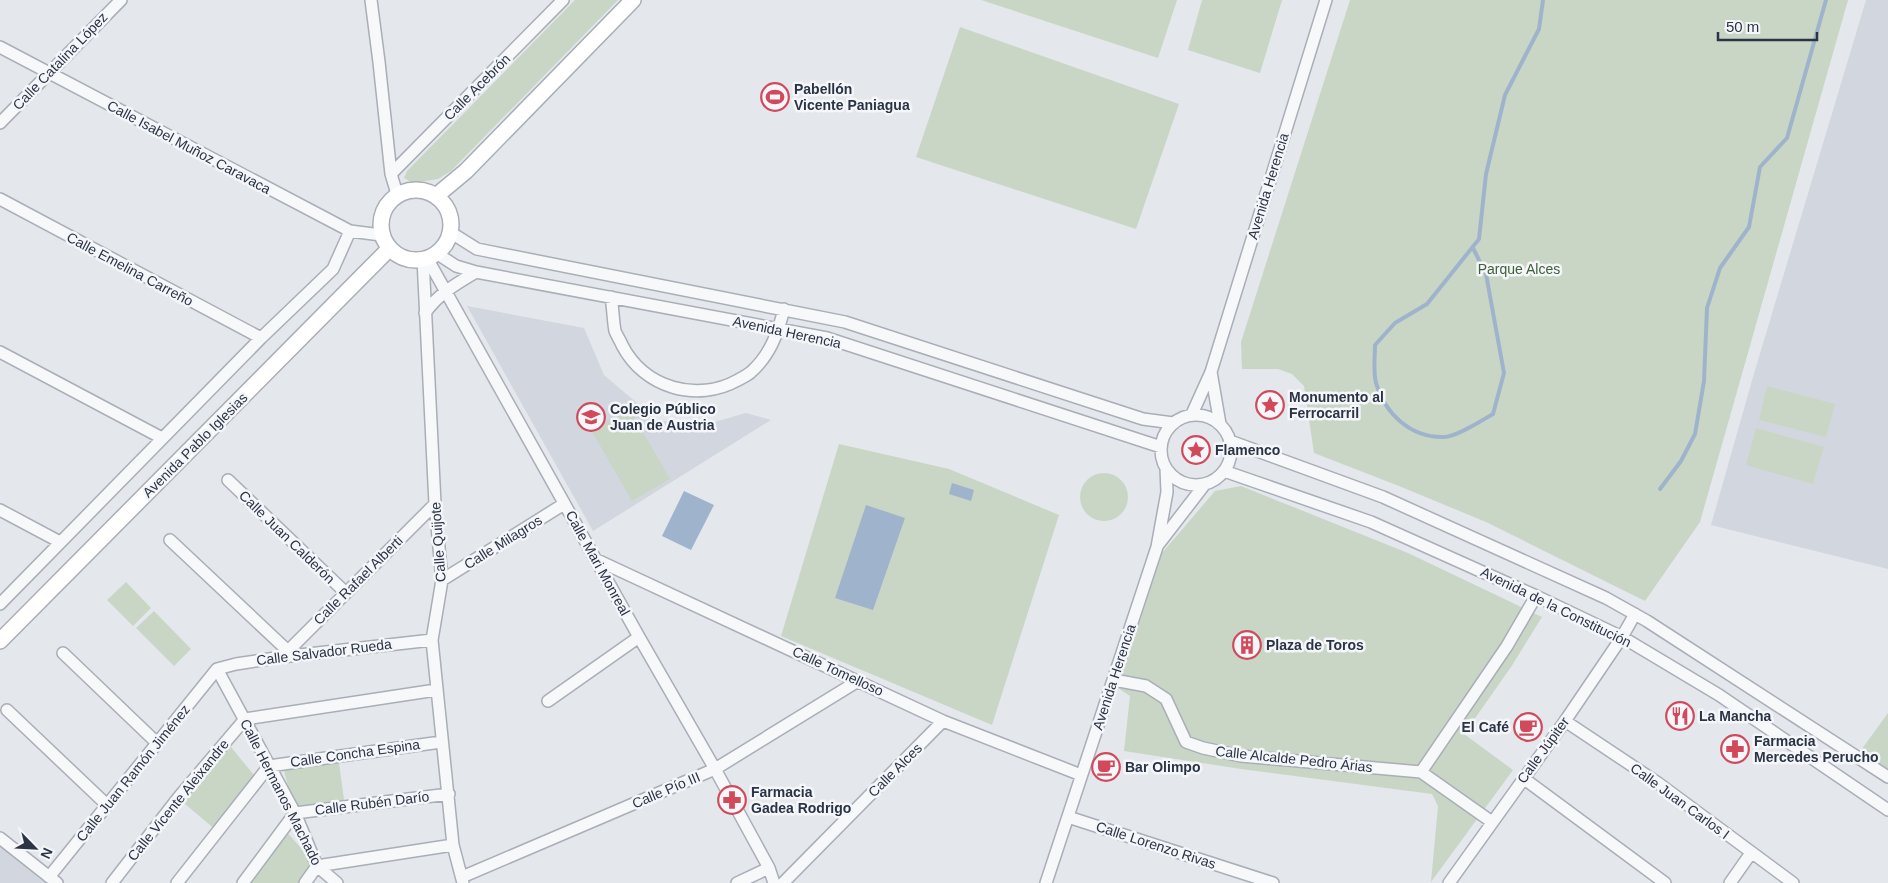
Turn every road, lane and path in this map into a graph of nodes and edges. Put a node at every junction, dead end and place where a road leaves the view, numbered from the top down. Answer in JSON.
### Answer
{"nodes":[{"id":1,"x":121,"y":0,"type":"edge"},
{"id":2,"x":371,"y":0,"type":"edge"},
{"id":3,"x":563,"y":0,"type":"edge"},
{"id":4,"x":633,"y":0,"type":"edge"},
{"id":5,"x":1326,"y":0,"type":"edge"},
{"id":6,"x":0,"y":47,"type":"edge"},
{"id":7,"x":48,"y":73,"type":"junction"},
{"id":8,"x":0,"y":123,"type":"edge"},
{"id":9,"x":391,"y":174,"type":"junction"},
{"id":10,"x":397,"y":194,"type":"junction"},
{"id":11,"x":436,"y":196,"type":"junction"},
{"id":12,"x":0,"y":199,"type":"edge"},
{"id":13,"x":350,"y":231,"type":"junction"},
{"id":14,"x":450,"y":232,"type":"junction"},
{"id":15,"x":381,"y":235,"type":"junction"},
{"id":16,"x":389,"y":249,"type":"junction"},
{"id":17,"x":428,"y":257,"type":"junction"},
{"id":18,"x":476,"y":272,"type":"junction"},
{"id":19,"x":444,"y":292,"type":"junction"},
{"id":20,"x":611,"y":297,"type":"junction"},
{"id":21,"x":784,"y":309,"type":"junction"},
{"id":22,"x":425,"y":313,"type":"junction"},
{"id":23,"x":780,"y":329,"type":"junction"},
{"id":24,"x":260,"y":338,"type":"junction"},
{"id":25,"x":0,"y":352,"type":"edge"},
{"id":26,"x":1211,"y":372,"type":"junction"},
{"id":27,"x":1192,"y":414,"type":"junction"},
{"id":28,"x":1173,"y":423,"type":"junction"},
{"id":29,"x":1220,"y":424,"type":"junction"},
{"id":30,"x":162,"y":438,"type":"junction"},
{"id":31,"x":1230,"y":441,"type":"junction"},
{"id":32,"x":1160,"y":446,"type":"junction"},
{"id":33,"x":1166,"y":468,"type":"junction"},
{"id":34,"x":1224,"y":471,"type":"junction"},
{"id":35,"x":228,"y":480,"type":"dead end"},
{"id":36,"x":1205,"y":484,"type":"junction"},
{"id":37,"x":435,"y":504,"type":"junction"},
{"id":38,"x":564,"y":504,"type":"junction"},
{"id":39,"x":0,"y":510,"type":"edge"},
{"id":40,"x":170,"y":540,"type":"dead end"},
{"id":41,"x":60,"y":542,"type":"junction"},
{"id":42,"x":1157,"y":546,"type":"junction"},
{"id":43,"x":597,"y":560,"type":"junction"},
{"id":44,"x":442,"y":580,"type":"junction"},
{"id":45,"x":346,"y":593,"type":"junction"},
{"id":46,"x":1536,"y":596,"type":"junction"},
{"id":47,"x":0,"y":604,"type":"edge"},
{"id":48,"x":1635,"y":614,"type":"junction"},
{"id":49,"x":639,"y":637,"type":"junction"},
{"id":50,"x":1622,"y":637,"type":"junction"},
{"id":51,"x":432,"y":640,"type":"junction"},
{"id":52,"x":0,"y":641,"type":"edge"},
{"id":53,"x":63,"y":653,"type":"dead end"},
{"id":54,"x":285,"y":654,"type":"junction"},
{"id":55,"x":217,"y":669,"type":"junction"},
{"id":56,"x":1114,"y":680,"type":"junction"},
{"id":57,"x":858,"y":681,"type":"junction"},
{"id":58,"x":436,"y":690,"type":"junction"},
{"id":59,"x":548,"y":701,"type":"dead end"},
{"id":60,"x":7,"y":710,"type":"dead end"},
{"id":61,"x":245,"y":719,"type":"junction"},
{"id":62,"x":1565,"y":720,"type":"junction"},
{"id":63,"x":944,"y":721,"type":"junction"},
{"id":64,"x":441,"y":742,"type":"junction"},
{"id":65,"x":157,"y":743,"type":"junction"},
{"id":66,"x":270,"y":766,"type":"junction"},
{"id":67,"x":716,"y":769,"type":"junction"},
{"id":68,"x":1421,"y":772,"type":"junction"},
{"id":69,"x":1081,"y":776,"type":"junction"},
{"id":70,"x":1888,"y":777,"type":"edge"},
{"id":71,"x":1522,"y":778,"type":"junction"},
{"id":72,"x":449,"y":794,"type":"junction"},
{"id":73,"x":107,"y":805,"type":"junction"},
{"id":74,"x":1888,"y":810,"type":"edge"},
{"id":75,"x":295,"y":813,"type":"junction"},
{"id":76,"x":1068,"y":817,"type":"junction"},
{"id":77,"x":1492,"y":822,"type":"junction"},
{"id":78,"x":0,"y":838,"type":"edge"},
{"id":79,"x":453,"y":845,"type":"junction"},
{"id":80,"x":1751,"y":853,"type":"junction"},
{"id":81,"x":316,"y":866,"type":"junction"},
{"id":82,"x":769,"y":868,"type":"junction"},
{"id":83,"x":53,"y":880,"type":"edge"},
{"id":84,"x":463,"y":880,"type":"edge"},
{"id":85,"x":1269,"y":882,"type":"edge"},
{"id":86,"x":112,"y":883,"type":"edge"},
{"id":87,"x":177,"y":883,"type":"edge"},
{"id":88,"x":243,"y":883,"type":"edge"},
{"id":89,"x":305,"y":883,"type":"edge"},
{"id":90,"x":337,"y":883,"type":"edge"},
{"id":91,"x":736,"y":883,"type":"edge"},
{"id":92,"x":774,"y":883,"type":"edge"},
{"id":93,"x":783,"y":883,"type":"edge"},
{"id":94,"x":1046,"y":883,"type":"edge"},
{"id":95,"x":1449,"y":883,"type":"edge"},
{"id":96,"x":1665,"y":883,"type":"edge"},
{"id":97,"x":1730,"y":883,"type":"edge"},
{"id":98,"x":1793,"y":883,"type":"edge"}],
"edges":[{"from":1,"to":7,"type":"street","name":"Calle Catalina López"},
{"from":2,"to":9,"type":"street"},
{"from":3,"to":9,"type":"street","name":"Calle Acebrón"},
{"from":4,"to":11,"type":"main road"},
{"from":5,"to":26,"type":"street","name":"Avenida Herencia"},
{"from":6,"to":7,"type":"street","name":"Calle Isabel Muñoz Caravaca"},
{"from":7,"to":8,"type":"street","name":"Calle Catalina López"},
{"from":7,"to":13,"type":"street","name":"Calle Isabel Muñoz Caravaca"},
{"from":9,"to":10,"type":"street"},
{"from":10,"to":11,"type":"main road"},
{"from":10,"to":15,"type":"main road"},
{"from":11,"to":14,"type":"main road"},
{"from":12,"to":24,"type":"street","name":"Calle Emelina Carreño"},
{"from":13,"to":15,"type":"street","name":"Calle Isabel Muñoz Caravaca"},
{"from":13,"to":24,"type":"street","name":"Avenida Pablo Iglesias"},
{"from":14,"to":17,"type":"main road"},
{"from":14,"to":21,"type":"street","name":"Avenida Herencia"},
{"from":15,"to":16,"type":"main road"},
{"from":16,"to":17,"type":"main road"},
{"from":16,"to":52,"type":"main road","name":"Avenida Pablo Iglesias"},
{"from":17,"to":18,"type":"street","name":"Avenida Herencia"},
{"from":17,"to":19,"type":"street","name":"Calle Mari Monreal"},
{"from":17,"to":22,"type":"street","name":"Calle Quijote"},
{"from":18,"to":19,"type":"street"},
{"from":18,"to":20,"type":"street","name":"Avenida Herencia"},
{"from":19,"to":22,"type":"street"},
{"from":19,"to":38,"type":"street","name":"Calle Mari Monreal"},
{"from":20,"to":23,"type":"street","name":"Avenida Herencia"},
{"from":20,"to":23,"type":"street"},
{"from":21,"to":23,"type":"street"},
{"from":21,"to":28,"type":"street","name":"Avenida Herencia"},
{"from":22,"to":37,"type":"street","name":"Calle Quijote"},
{"from":23,"to":32,"type":"street","name":"Avenida Herencia"},
{"from":24,"to":30,"type":"street","name":"Avenida Pablo Iglesias"},
{"from":25,"to":30,"type":"street"},
{"from":26,"to":27,"type":"street","name":"Avenida Herencia"},
{"from":26,"to":29,"type":"street","name":"Avenida Herencia"},
{"from":27,"to":28,"type":"street"},
{"from":27,"to":29,"type":"street"},
{"from":28,"to":32,"type":"street"},
{"from":29,"to":31,"type":"street","name":"Avenida Herencia"},
{"from":30,"to":41,"type":"street","name":"Avenida Pablo Iglesias"},
{"from":31,"to":34,"type":"street"},
{"from":31,"to":48,"type":"street","name":"Avenida de la Constitución"},
{"from":32,"to":33,"type":"street","name":"Avenida Herencia"},
{"from":33,"to":36,"type":"street"},
{"from":33,"to":42,"type":"street","name":"Avenida Herencia"},
{"from":34,"to":36,"type":"street"},
{"from":34,"to":46,"type":"street","name":"Avenida de la Constitución"},
{"from":35,"to":45,"type":"street","name":"Calle Juan Calderón"},
{"from":36,"to":42,"type":"street"},
{"from":37,"to":44,"type":"street","name":"Calle Quijote"},
{"from":37,"to":45,"type":"street","name":"Calle Rafael Alberti"},
{"from":38,"to":43,"type":"street","name":"Calle Mari Monreal"},
{"from":38,"to":44,"type":"street","name":"Calle Milagros"},
{"from":39,"to":41,"type":"street"},
{"from":40,"to":54,"type":"street"},
{"from":41,"to":47,"type":"street","name":"Avenida Pablo Iglesias"},
{"from":42,"to":56,"type":"street","name":"Avenida Herencia"},
{"from":43,"to":49,"type":"street","name":"Calle Mari Monreal"},
{"from":43,"to":57,"type":"street","name":"Calle Tomelloso"},
{"from":44,"to":51,"type":"street","name":"Calle Quijote"},
{"from":45,"to":54,"type":"street","name":"Calle Rafael Alberti"},
{"from":46,"to":50,"type":"street","name":"Avenida de la Constitución"},
{"from":46,"to":68,"type":"street"},
{"from":48,"to":50,"type":"street","name":"Calle Júpiter"},
{"from":48,"to":70,"type":"street","name":"Avenida de la Constitución"},
{"from":49,"to":59,"type":"street"},
{"from":49,"to":67,"type":"street","name":"Calle Mari Monreal"},
{"from":50,"to":62,"type":"street","name":"Calle Júpiter"},
{"from":50,"to":74,"type":"street","name":"Avenida de la Constitución"},
{"from":51,"to":54,"type":"street","name":"Calle Salvador Rueda"},
{"from":51,"to":58,"type":"street","name":"Calle Quijote"},
{"from":53,"to":65,"type":"street"},
{"from":54,"to":55,"type":"street","name":"Calle Salvador Rueda"},
{"from":55,"to":61,"type":"street","name":"Calle Hermanos Machado"},
{"from":55,"to":65,"type":"street","name":"Calle Juan Ramón Jiménez"},
{"from":56,"to":68,"type":"street","name":"Calle Alcalde Pedro Árias"},
{"from":56,"to":69,"type":"street","name":"Avenida Herencia"},
{"from":57,"to":63,"type":"street","name":"Calle Tomelloso"},
{"from":57,"to":67,"type":"street","name":"Calle Pío III"},
{"from":58,"to":61,"type":"street"},
{"from":58,"to":64,"type":"street","name":"Calle Quijote"},
{"from":60,"to":73,"type":"street"},
{"from":61,"to":66,"type":"street","name":"Calle Hermanos Machado"},
{"from":61,"to":86,"type":"street","name":"Calle Vicente Aleixandre"},
{"from":62,"to":71,"type":"street","name":"Calle Júpiter"},
{"from":62,"to":80,"type":"street","name":"Calle Juan Carlos I"},
{"from":63,"to":69,"type":"street","name":"Calle Tomelloso"},
{"from":63,"to":93,"type":"street","name":"Calle Alces"},
{"from":64,"to":66,"type":"street","name":"Calle Concha Espina"},
{"from":64,"to":72,"type":"street","name":"Calle Quijote"},
{"from":65,"to":73,"type":"street","name":"Calle Juan Ramón Jiménez"},
{"from":66,"to":75,"type":"street","name":"Calle Hermanos Machado"},
{"from":66,"to":87,"type":"street"},
{"from":67,"to":82,"type":"street","name":"Calle Mari Monreal"},
{"from":67,"to":84,"type":"street","name":"Calle Pío III"},
{"from":68,"to":77,"type":"street"},
{"from":69,"to":76,"type":"street","name":"Avenida Herencia"},
{"from":71,"to":77,"type":"street","name":"Calle Júpiter"},
{"from":71,"to":96,"type":"street"},
{"from":72,"to":75,"type":"street","name":"Calle Rubén Darío"},
{"from":72,"to":79,"type":"street","name":"Calle Quijote"},
{"from":73,"to":83,"type":"street","name":"Calle Juan Ramón Jiménez"},
{"from":75,"to":81,"type":"street","name":"Calle Hermanos Machado"},
{"from":75,"to":88,"type":"street"},
{"from":76,"to":85,"type":"street","name":"Calle Lorenzo Rivas"},
{"from":76,"to":94,"type":"street","name":"Avenida Herencia"},
{"from":77,"to":95,"type":"street","name":"Calle Júpiter"},
{"from":78,"to":83,"type":"street"},
{"from":79,"to":81,"type":"street"},
{"from":79,"to":84,"type":"street","name":"Calle Quijote"},
{"from":80,"to":97,"type":"street"},
{"from":80,"to":98,"type":"street","name":"Calle Juan Carlos I"},
{"from":81,"to":89,"type":"street"},
{"from":81,"to":90,"type":"street","name":"Calle Hermanos Machado"},
{"from":82,"to":91,"type":"street"},
{"from":82,"to":92,"type":"street","name":"Calle Mari Monreal"}]}
